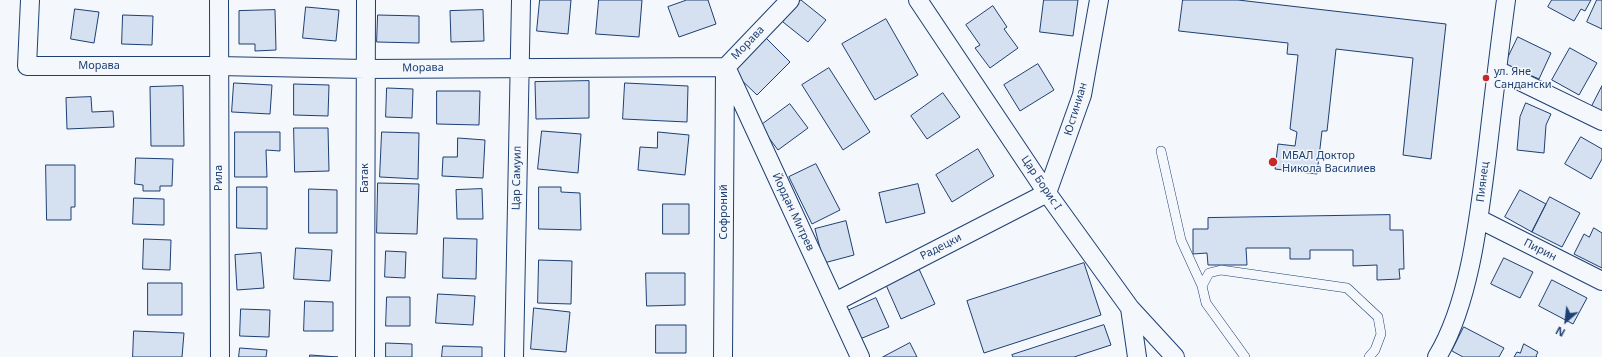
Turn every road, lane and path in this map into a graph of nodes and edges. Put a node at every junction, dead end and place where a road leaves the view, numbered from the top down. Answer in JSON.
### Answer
{"nodes":[{"id":1,"x":30,"y":0,"type":"edge"},
{"id":2,"x":219,"y":0,"type":"edge"},
{"id":3,"x":366,"y":0,"type":"edge"},
{"id":4,"x":521,"y":0,"type":"edge"},
{"id":5,"x":790,"y":0,"type":"edge"},
{"id":6,"x":918,"y":0,"type":"edge"},
{"id":7,"x":1099,"y":0,"type":"edge"},
{"id":8,"x":1506,"y":0,"type":"edge"},
{"id":9,"x":218,"y":66,"type":"junction"},
{"id":10,"x":726,"y":66,"type":"junction"},
{"id":11,"x":519,"y":67,"type":"junction"},
{"id":12,"x":366,"y":69,"type":"junction"},
{"id":13,"x":1497,"y":70,"type":"junction"},
{"id":14,"x":1602,"y":121,"type":"edge"},
{"id":15,"x":1161,"y":151,"type":"dead end"},
{"id":16,"x":1047,"y":193,"type":"junction"},
{"id":17,"x":1479,"y":219,"type":"junction"},
{"id":18,"x":1602,"y":281,"type":"edge"},
{"id":19,"x":1202,"y":286,"type":"junction"},
{"id":20,"x":835,"y":302,"type":"junction"},
{"id":21,"x":1130,"y":308,"type":"junction"},
{"id":22,"x":1441,"y":356,"type":"edge"},
{"id":23,"x":220,"y":357,"type":"edge"},
{"id":24,"x":365,"y":357,"type":"edge"},
{"id":25,"x":514,"y":357,"type":"edge"},
{"id":26,"x":723,"y":357,"type":"edge"},
{"id":27,"x":860,"y":357,"type":"edge"},
{"id":28,"x":1137,"y":357,"type":"edge"},
{"id":29,"x":1175,"y":357,"type":"edge"},
{"id":30,"x":1245,"y":357,"type":"edge"},
{"id":31,"x":1369,"y":357,"type":"edge"}],
"edges":[{"from":1,"to":9,"type":"street","name":"Морава"},
{"from":2,"to":9,"type":"street","name":"Рила"},
{"from":3,"to":12,"type":"street","name":"Батак"},
{"from":4,"to":11,"type":"street","name":"Цар Самуил"},
{"from":5,"to":10,"type":"street","name":"Морава"},
{"from":6,"to":16,"type":"street","name":"Цар Борис I"},
{"from":7,"to":16,"type":"street","name":"Юстиниан"},
{"from":8,"to":13,"type":"street","name":"Пиянец"},
{"from":9,"to":12,"type":"street","name":"Морава"},
{"from":9,"to":23,"type":"street","name":"Рила"},
{"from":10,"to":11,"type":"street","name":"Морава"},
{"from":10,"to":20,"type":"street","name":"Йордан Митрев"},
{"from":10,"to":26,"type":"street","name":"Софроний"},
{"from":11,"to":12,"type":"street","name":"Морава"},
{"from":11,"to":25,"type":"street","name":"Цар Самуил"},
{"from":12,"to":24,"type":"street","name":"Батак"},
{"from":13,"to":14,"type":"street"},
{"from":13,"to":17,"type":"street","name":"Пиянец"},
{"from":15,"to":19,"type":"lane"},
{"from":16,"to":20,"type":"street","name":"Радецки"},
{"from":16,"to":21,"type":"street","name":"Цар Борис I"},
{"from":17,"to":18,"type":"street","name":"Пирин"},
{"from":17,"to":22,"type":"street","name":"Пиянец"},
{"from":19,"to":30,"type":"lane"},
{"from":19,"to":31,"type":"lane"},
{"from":20,"to":27,"type":"street","name":"Йордан Митрев"},
{"from":21,"to":28,"type":"street"},
{"from":21,"to":29,"type":"street","name":"Цар Борис I"}]}
